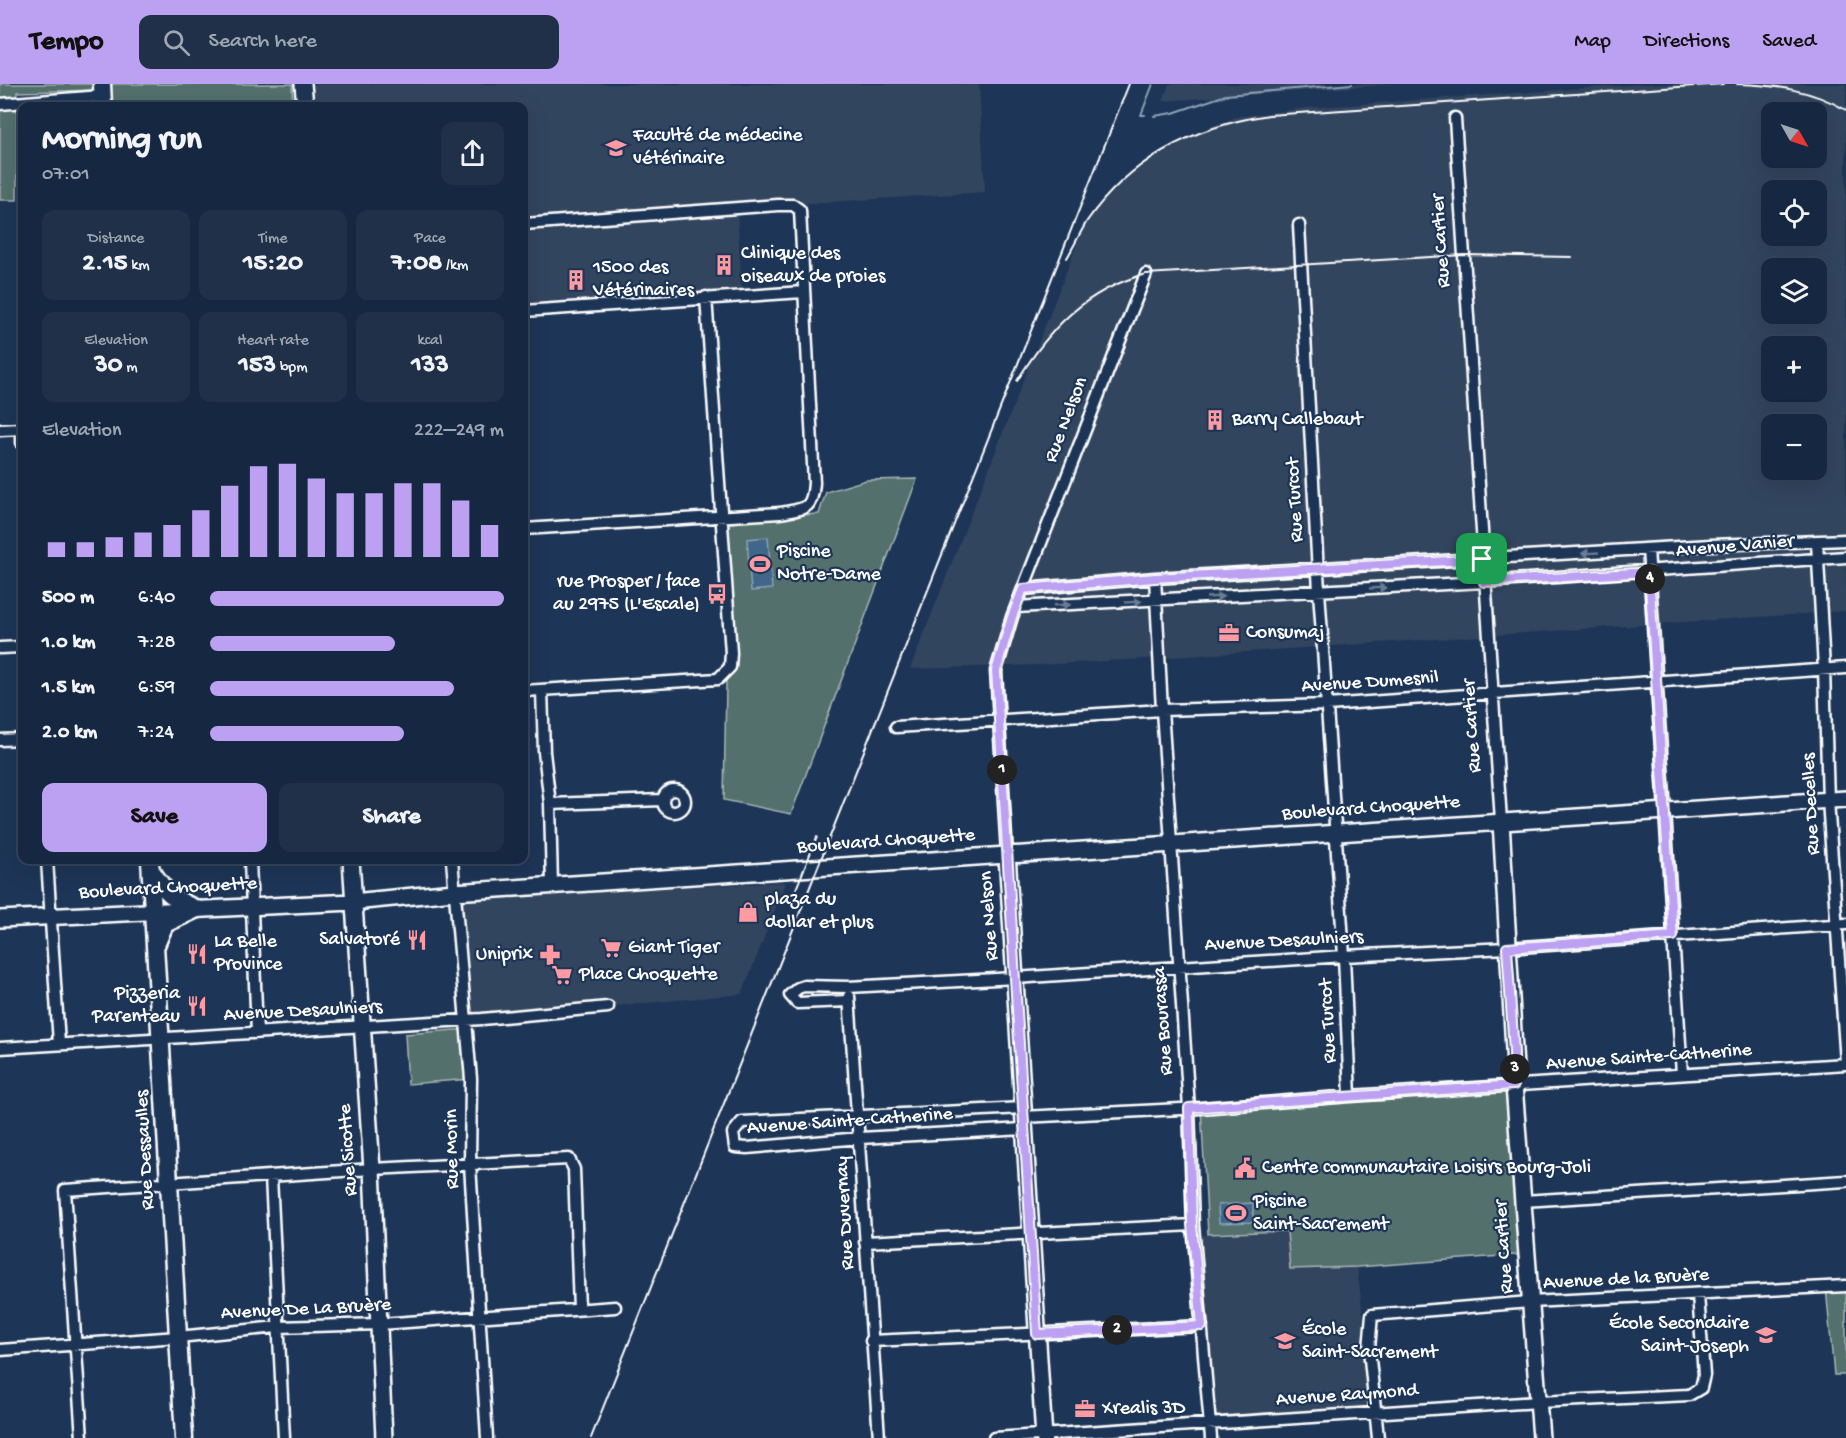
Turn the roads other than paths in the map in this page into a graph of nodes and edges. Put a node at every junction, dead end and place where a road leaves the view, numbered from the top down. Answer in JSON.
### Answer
{"nodes":[{"id":1,"x":303,"y":84,"type":"edge"},
{"id":2,"x":102,"y":96,"type":"edge"},
{"id":3,"x":26,"y":102,"type":"edge"},
{"id":4,"x":305,"y":102,"type":"edge"},
{"id":5,"x":18,"y":103,"type":"edge"},
{"id":6,"x":0,"y":104,"type":"edge"},
{"id":7,"x":1455,"y":118,"type":"dead end"},
{"id":8,"x":528,"y":224,"type":"edge"},
{"id":9,"x":1299,"y":225,"type":"dead end"},
{"id":10,"x":1146,"y":274,"type":"dead end"},
{"id":11,"x":803,"y":292,"type":"junction"},
{"id":12,"x":706,"y":297,"type":"junction"},
{"id":13,"x":528,"y":311,"type":"edge"},
{"id":14,"x":18,"y":429,"type":"edge"},
{"id":15,"x":0,"y":430,"type":"edge"},
{"id":16,"x":723,"y":517,"type":"junction"},
{"id":17,"x":528,"y":529,"type":"edge"},
{"id":18,"x":1846,"y":540,"type":"edge"},
{"id":19,"x":1817,"y":542,"type":"junction"},
{"id":20,"x":1711,"y":545,"type":"junction"},
{"id":21,"x":1648,"y":549,"type":"junction"},
{"id":22,"x":1846,"y":557,"type":"edge"},
{"id":23,"x":1482,"y":559,"type":"junction"},
{"id":24,"x":1818,"y":559,"type":"junction"},
{"id":25,"x":1713,"y":567,"type":"junction"},
{"id":26,"x":1318,"y":570,"type":"junction"},
{"id":27,"x":1649,"y":572,"type":"junction"},
{"id":28,"x":1155,"y":578,"type":"junction"},
{"id":29,"x":1108,"y":582,"type":"junction"},
{"id":30,"x":1484,"y":582,"type":"junction"},
{"id":31,"x":1023,"y":589,"type":"junction"},
{"id":32,"x":1319,"y":591,"type":"junction"},
{"id":33,"x":1157,"y":600,"type":"junction"},
{"id":34,"x":1108,"y":603,"type":"junction"},
{"id":35,"x":1016,"y":607,"type":"junction"},
{"id":36,"x":18,"y":647,"type":"edge"},
{"id":37,"x":0,"y":648,"type":"edge"},
{"id":38,"x":1846,"y":668,"type":"edge"},
{"id":39,"x":1824,"y":669,"type":"junction"},
{"id":40,"x":1657,"y":680,"type":"junction"},
{"id":41,"x":542,"y":690,"type":"junction"},
{"id":42,"x":528,"y":692,"type":"edge"},
{"id":43,"x":1491,"y":693,"type":"junction"},
{"id":44,"x":1327,"y":705,"type":"junction"},
{"id":45,"x":1162,"y":710,"type":"junction"},
{"id":46,"x":999,"y":720,"type":"junction"},
{"id":47,"x":896,"y":727,"type":"dead end"},
{"id":48,"x":18,"y":739,"type":"edge"},
{"id":49,"x":0,"y":740,"type":"edge"},
{"id":50,"x":1846,"y":799,"type":"edge"},
{"id":51,"x":662,"y":800,"type":"dead end"},
{"id":52,"x":1828,"y":800,"type":"junction"},
{"id":53,"x":550,"y":804,"type":"junction"},
{"id":54,"x":1665,"y":810,"type":"junction"},
{"id":55,"x":1500,"y":821,"type":"junction"},
{"id":56,"x":1336,"y":832,"type":"junction"},
{"id":57,"x":1171,"y":843,"type":"junction"},
{"id":58,"x":1007,"y":854,"type":"junction"},
{"id":59,"x":47,"y":864,"type":"edge"},
{"id":60,"x":150,"y":864,"type":"edge"},
{"id":61,"x":250,"y":864,"type":"edge"},
{"id":62,"x":351,"y":864,"type":"edge"},
{"id":63,"x":452,"y":864,"type":"edge"},
{"id":64,"x":552,"y":885,"type":"junction"},
{"id":65,"x":454,"y":892,"type":"junction"},
{"id":66,"x":353,"y":902,"type":"junction"},
{"id":67,"x":254,"y":906,"type":"junction"},
{"id":68,"x":197,"y":909,"type":"junction"},
{"id":69,"x":152,"y":911,"type":"junction"},
{"id":70,"x":51,"y":916,"type":"junction"},
{"id":71,"x":0,"y":919,"type":"edge"},
{"id":72,"x":1841,"y":924,"type":"edge"},
{"id":73,"x":1673,"y":936,"type":"junction"},
{"id":74,"x":1507,"y":948,"type":"junction"},
{"id":75,"x":155,"y":951,"type":"junction"},
{"id":76,"x":1344,"y":956,"type":"junction"},
{"id":77,"x":1179,"y":967,"type":"junction"},
{"id":78,"x":1015,"y":978,"type":"junction"},
{"id":79,"x":848,"y":987,"type":"junction"},
{"id":80,"x":849,"y":1001,"type":"junction"},
{"id":81,"x":608,"y":1007,"type":"dead end"},
{"id":82,"x":467,"y":1020,"type":"junction"},
{"id":83,"x":362,"y":1027,"type":"junction"},
{"id":84,"x":257,"y":1033,"type":"junction"},
{"id":85,"x":160,"y":1038,"type":"junction"},
{"id":86,"x":58,"y":1044,"type":"junction"},
{"id":87,"x":0,"y":1048,"type":"edge"},
{"id":88,"x":1846,"y":1064,"type":"edge"},
{"id":89,"x":1682,"y":1074,"type":"junction"},
{"id":90,"x":1514,"y":1085,"type":"junction"},
{"id":91,"x":1350,"y":1096,"type":"junction"},
{"id":92,"x":1189,"y":1108,"type":"junction"},
{"id":93,"x":856,"y":1116,"type":"junction"},
{"id":94,"x":1023,"y":1118,"type":"junction"},
{"id":95,"x":860,"y":1138,"type":"junction"},
{"id":96,"x":470,"y":1165,"type":"junction"},
{"id":97,"x":372,"y":1169,"type":"junction"},
{"id":98,"x":272,"y":1177,"type":"junction"},
{"id":99,"x":1846,"y":1181,"type":"edge"},
{"id":100,"x":169,"y":1182,"type":"junction"},
{"id":101,"x":1523,"y":1201,"type":"junction"},
{"id":102,"x":1192,"y":1225,"type":"junction"},
{"id":103,"x":1030,"y":1233,"type":"junction"},
{"id":104,"x":865,"y":1242,"type":"junction"},
{"id":105,"x":1846,"y":1286,"type":"edge"},
{"id":106,"x":1698,"y":1295,"type":"junction"},
{"id":107,"x":1530,"y":1302,"type":"junction"},
{"id":108,"x":615,"y":1307,"type":"dead end"},
{"id":109,"x":579,"y":1309,"type":"junction"},
{"id":110,"x":479,"y":1317,"type":"junction"},
{"id":111,"x":380,"y":1324,"type":"junction"},
{"id":112,"x":1202,"y":1326,"type":"junction"},
{"id":113,"x":278,"y":1328,"type":"junction"},
{"id":114,"x":1037,"y":1334,"type":"junction"},
{"id":115,"x":178,"y":1337,"type":"junction"},
{"id":116,"x":872,"y":1341,"type":"junction"},
{"id":117,"x":76,"y":1345,"type":"junction"},
{"id":118,"x":0,"y":1350,"type":"edge"},
{"id":119,"x":1538,"y":1402,"type":"junction"},
{"id":120,"x":1375,"y":1412,"type":"junction"},
{"id":121,"x":1210,"y":1424,"type":"junction"},
{"id":122,"x":1044,"y":1436,"type":"edge"},
{"id":123,"x":82,"y":1438,"type":"edge"},
{"id":124,"x":184,"y":1438,"type":"edge"},
{"id":125,"x":284,"y":1438,"type":"edge"},
{"id":126,"x":384,"y":1438,"type":"edge"},
{"id":127,"x":487,"y":1438,"type":"edge"},
{"id":128,"x":879,"y":1438,"type":"edge"},
{"id":129,"x":994,"y":1438,"type":"edge"},
{"id":130,"x":1211,"y":1438,"type":"edge"},
{"id":131,"x":1378,"y":1438,"type":"edge"},
{"id":132,"x":1541,"y":1438,"type":"edge"}],
"edges":[{"from":1,"to":4,"type":"street"},
{"from":2,"to":3,"type":"street"},
{"from":5,"to":6,"type":"street"},
{"from":7,"to":23,"type":"street","name":"Rue Cartier"},
{"from":8,"to":11,"type":"street"},
{"from":9,"to":26,"type":"street","name":"Rue Turcot"},
{"from":10,"to":31,"type":"street","name":"Rue Nelson"},
{"from":11,"to":12,"type":"street"},
{"from":11,"to":16,"type":"street"},
{"from":12,"to":13,"type":"street"},
{"from":12,"to":16,"type":"street"},
{"from":14,"to":15,"type":"street"},
{"from":16,"to":17,"type":"street"},
{"from":16,"to":41,"type":"street"},
{"from":18,"to":19,"type":"street","name":"Avenue Vanier"},
{"from":19,"to":20,"type":"street","name":"Avenue Vanier"},
{"from":19,"to":24,"type":"street","name":"Rue Decelles"},
{"from":20,"to":21,"type":"street","name":"Avenue Vanier"},
{"from":20,"to":25,"type":"street"},
{"from":21,"to":23,"type":"street","name":"Avenue Vanier","one_way":true},
{"from":21,"to":27,"type":"street"},
{"from":22,"to":24,"type":"street","name":"Avenue Vanier"},
{"from":23,"to":26,"type":"street","name":"Avenue Vanier"},
{"from":23,"to":30,"type":"street","name":"Rue Cartier"},
{"from":24,"to":25,"type":"street","name":"Avenue Vanier"},
{"from":24,"to":39,"type":"street","name":"Rue Decelles"},
{"from":25,"to":27,"type":"street","name":"Avenue Vanier"},
{"from":26,"to":28,"type":"street","name":"Avenue Vanier"},
{"from":26,"to":32,"type":"street","name":"Rue Turcot"},
{"from":27,"to":30,"type":"street","name":"Avenue Vanier"},
{"from":27,"to":40,"type":"street"},
{"from":28,"to":29,"type":"street","name":"Avenue Vanier"},
{"from":28,"to":33,"type":"street","name":"Rue Bourassa"},
{"from":29,"to":31,"type":"street","name":"Avenue Vanier"},
{"from":29,"to":34,"type":"street"},
{"from":32,"to":30,"type":"street","name":"Avenue Vanier","one_way":true},
{"from":30,"to":43,"type":"street","name":"Rue Cartier"},
{"from":31,"to":35,"type":"street","name":"Rue Nelson"},
{"from":33,"to":32,"type":"street","name":"Avenue Vanier","one_way":true},
{"from":32,"to":44,"type":"street","name":"Rue Turcot"},
{"from":34,"to":33,"type":"street","name":"Avenue Vanier","one_way":true},
{"from":33,"to":45,"type":"street","name":"Rue Bourassa"},
{"from":35,"to":34,"type":"street","name":"Avenue Vanier","one_way":true},
{"from":35,"to":46,"type":"street","name":"Rue Nelson"},
{"from":36,"to":37,"type":"street"},
{"from":38,"to":39,"type":"street","name":"Avenue Dumesnil"},
{"from":39,"to":40,"type":"street","name":"Avenue Dumesnil"},
{"from":39,"to":52,"type":"street","name":"Rue Decelles"},
{"from":40,"to":43,"type":"street","name":"Avenue Dumesnil"},
{"from":40,"to":54,"type":"street"},
{"from":41,"to":42,"type":"street"},
{"from":41,"to":53,"type":"street"},
{"from":43,"to":44,"type":"street","name":"Avenue Dumesnil"},
{"from":43,"to":55,"type":"street","name":"Rue Cartier"},
{"from":44,"to":45,"type":"street","name":"Avenue Dumesnil"},
{"from":44,"to":56,"type":"street","name":"Rue Turcot"},
{"from":45,"to":46,"type":"street","name":"Avenue Dumesnil"},
{"from":45,"to":57,"type":"street","name":"Rue Bourassa"},
{"from":46,"to":47,"type":"street","name":"Avenue Dumesnil"},
{"from":46,"to":58,"type":"street","name":"Rue Nelson"},
{"from":48,"to":49,"type":"street"},
{"from":50,"to":52,"type":"street","name":"Boulevard Choquette"},
{"from":51,"to":53,"type":"street"},
{"from":52,"to":54,"type":"street","name":"Boulevard Choquette"},
{"from":52,"to":72,"type":"street","name":"Rue Decelles"},
{"from":53,"to":64,"type":"street"},
{"from":54,"to":55,"type":"street","name":"Boulevard Choquette"},
{"from":54,"to":73,"type":"street"},
{"from":55,"to":56,"type":"street","name":"Boulevard Choquette"},
{"from":55,"to":74,"type":"street","name":"Rue Cartier"},
{"from":56,"to":57,"type":"street","name":"Boulevard Choquette"},
{"from":56,"to":76,"type":"street","name":"Rue Turcot"},
{"from":57,"to":58,"type":"street","name":"Boulevard Choquette"},
{"from":57,"to":77,"type":"street","name":"Rue Bourassa"},
{"from":58,"to":64,"type":"street","name":"Boulevard Choquette"},
{"from":58,"to":78,"type":"street","name":"Rue Nelson"},
{"from":59,"to":70,"type":"street"},
{"from":60,"to":68,"type":"main road"},
{"from":60,"to":69,"type":"main road","name":"Rue Dessaulles"},
{"from":61,"to":67,"type":"street"},
{"from":62,"to":66,"type":"street","name":"Rue Sicotte"},
{"from":63,"to":65,"type":"street","name":"Rue Morin"},
{"from":64,"to":65,"type":"street","name":"Boulevard Choquette"},
{"from":65,"to":66,"type":"street","name":"Boulevard Choquette"},
{"from":65,"to":82,"type":"street","name":"Rue Morin"},
{"from":66,"to":67,"type":"street","name":"Boulevard Choquette"},
{"from":66,"to":83,"type":"street","name":"Rue Sicotte"},
{"from":67,"to":68,"type":"street","name":"Boulevard Choquette"},
{"from":67,"to":84,"type":"street"},
{"from":68,"to":69,"type":"street","name":"Boulevard Choquette"},
{"from":68,"to":75,"type":"main road"},
{"from":69,"to":70,"type":"street","name":"Boulevard Choquette"},
{"from":69,"to":75,"type":"main road","name":"Rue Dessaulles"},
{"from":70,"to":71,"type":"street","name":"Boulevard Choquette"},
{"from":70,"to":86,"type":"street"},
{"from":72,"to":73,"type":"street","name":"Avenue Desaulniers"},
{"from":72,"to":88,"type":"street","name":"Rue Decelles"},
{"from":73,"to":74,"type":"street","name":"Avenue Desaulniers"},
{"from":73,"to":89,"type":"street"},
{"from":74,"to":76,"type":"street","name":"Avenue Desaulniers"},
{"from":74,"to":90,"type":"street","name":"Rue Cartier"},
{"from":75,"to":85,"type":"main road","name":"Rue Dessaulles"},
{"from":76,"to":77,"type":"street","name":"Avenue Desaulniers"},
{"from":76,"to":91,"type":"street","name":"Rue Turcot"},
{"from":77,"to":78,"type":"street","name":"Avenue Desaulniers"},
{"from":77,"to":92,"type":"street","name":"Rue Bourassa"},
{"from":78,"to":79,"type":"street","name":"Avenue Desaulniers"},
{"from":78,"to":94,"type":"street","name":"Rue Nelson"},
{"from":79,"to":80,"type":"street","name":"Rue Duvernay"},
{"from":79,"to":80,"type":"street","name":"Avenue Desaulniers"},
{"from":80,"to":93,"type":"street","name":"Rue Duvernay"},
{"from":81,"to":82,"type":"street","name":"Avenue Desaulniers"},
{"from":82,"to":83,"type":"street","name":"Avenue Desaulniers"},
{"from":82,"to":96,"type":"street","name":"Rue Morin"},
{"from":83,"to":84,"type":"street","name":"Avenue Desaulniers"},
{"from":83,"to":97,"type":"street","name":"Rue Sicotte"},
{"from":84,"to":85,"type":"street","name":"Avenue Desaulniers"},
{"from":85,"to":86,"type":"street","name":"Avenue Desaulniers"},
{"from":85,"to":100,"type":"main road","name":"Rue Dessaulles"},
{"from":86,"to":87,"type":"street","name":"Avenue Desaulniers"},
{"from":88,"to":89,"type":"street","name":"Avenue Sainte-Catherine"},
{"from":89,"to":90,"type":"street","name":"Avenue Sainte-Catherine"},
{"from":90,"to":91,"type":"street","name":"Avenue Sainte-Catherine"},
{"from":90,"to":101,"type":"street","name":"Rue Cartier"},
{"from":91,"to":92,"type":"street","name":"Avenue Sainte-Catherine"},
{"from":92,"to":94,"type":"street","name":"Avenue Sainte-Catherine"},
{"from":92,"to":102,"type":"street","name":"Rue Bourassa"},
{"from":93,"to":94,"type":"street","name":"Avenue Sainte-Catherine"},
{"from":93,"to":95,"type":"street","name":"Rue Duvernay"},
{"from":93,"to":95,"type":"street","name":"Avenue Sainte-Catherine"},
{"from":94,"to":95,"type":"street","name":"Avenue Sainte-Catherine"},
{"from":94,"to":103,"type":"street","name":"Rue Nelson"},
{"from":95,"to":104,"type":"street","name":"Rue Duvernay"},
{"from":96,"to":97,"type":"street"},
{"from":96,"to":109,"type":"street"},
{"from":96,"to":110,"type":"street","name":"Rue Morin"},
{"from":97,"to":98,"type":"street"},
{"from":97,"to":111,"type":"street","name":"Rue Sicotte"},
{"from":98,"to":100,"type":"street"},
{"from":98,"to":113,"type":"street"},
{"from":99,"to":101,"type":"street"},
{"from":100,"to":115,"type":"main road","name":"Rue Dessaulles"},
{"from":100,"to":117,"type":"street"},
{"from":101,"to":107,"type":"street","name":"Rue Cartier"},
{"from":102,"to":103,"type":"street"},
{"from":102,"to":112,"type":"street","name":"Rue Bourassa"},
{"from":103,"to":104,"type":"street"},
{"from":103,"to":114,"type":"street","name":"Rue Nelson"},
{"from":104,"to":116,"type":"street","name":"Rue Duvernay"},
{"from":105,"to":106,"type":"street","name":"Avenue de la Bruère"},
{"from":106,"to":107,"type":"street","name":"Avenue de la Bruère"},
{"from":106,"to":119,"type":"street","name":"Avenue Raymond"},
{"from":107,"to":119,"type":"street","name":"Rue Cartier"},
{"from":107,"to":120,"type":"street","name":"Avenue de la Bruère"},
{"from":108,"to":109,"type":"street","name":"Avenue De La Bruère"},
{"from":109,"to":110,"type":"street","name":"Avenue De La Bruère"},
{"from":110,"to":111,"type":"street","name":"Avenue De La Bruère"},
{"from":110,"to":127,"type":"street","name":"Rue Morin"},
{"from":111,"to":113,"type":"street","name":"Avenue De La Bruère"},
{"from":111,"to":126,"type":"street","name":"Rue Sicotte"},
{"from":112,"to":114,"type":"street"},
{"from":112,"to":121,"type":"street","name":"Rue Bourassa"},
{"from":113,"to":115,"type":"street","name":"Avenue De La Bruère"},
{"from":113,"to":125,"type":"street"},
{"from":114,"to":116,"type":"street"},
{"from":114,"to":122,"type":"street","name":"Rue Nelson"},
{"from":115,"to":117,"type":"street","name":"Avenue De La Bruère"},
{"from":115,"to":124,"type":"main road","name":"Rue Dessaulles"},
{"from":116,"to":128,"type":"street","name":"Rue Duvernay"},
{"from":117,"to":118,"type":"street","name":"Avenue De La Bruère"},
{"from":117,"to":123,"type":"street"},
{"from":119,"to":120,"type":"street","name":"Avenue Raymond"},
{"from":119,"to":132,"type":"street","name":"Rue Cartier"},
{"from":120,"to":121,"type":"street","name":"Avenue Raymond"},
{"from":120,"to":131,"type":"street"},
{"from":121,"to":122,"type":"street","name":"Avenue Raymond"},
{"from":121,"to":130,"type":"street","name":"Rue Bourassa"},
{"from":122,"to":129,"type":"street","name":"Avenue Raymond"}]}
